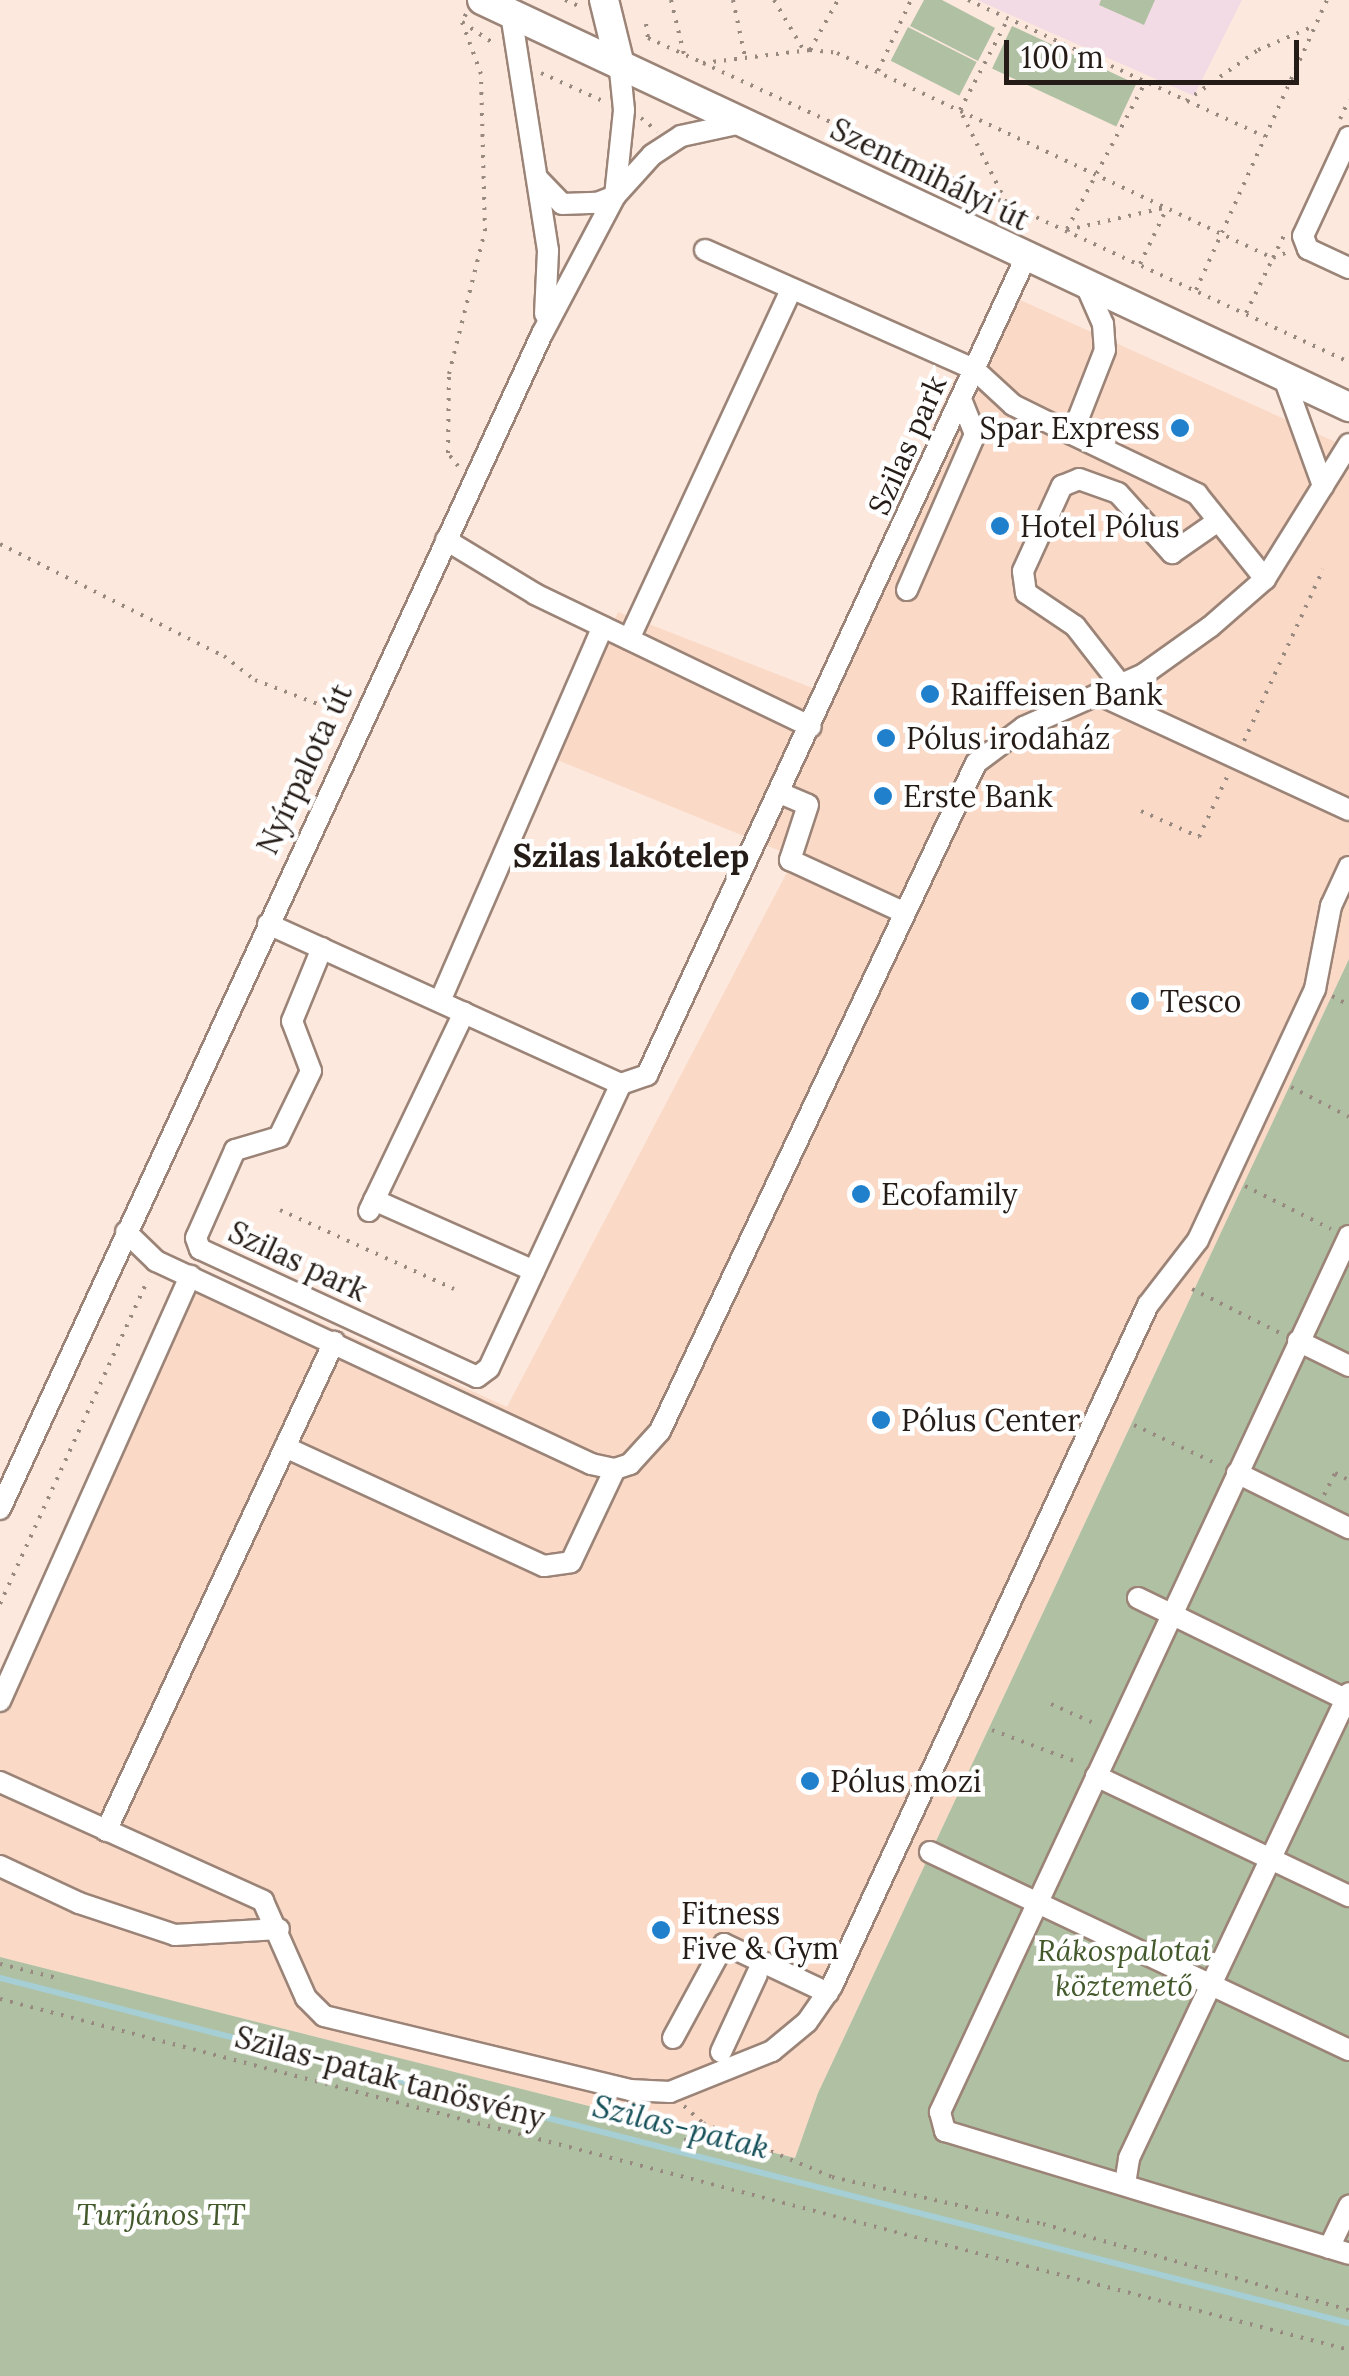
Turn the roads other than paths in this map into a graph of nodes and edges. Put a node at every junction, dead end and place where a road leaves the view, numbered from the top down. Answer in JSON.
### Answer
{"nodes":[{"id":1,"x":482,"y":0,"type":"edge"},
{"id":2,"x":604,"y":0,"type":"edge"},
{"id":3,"x":509,"y":7,"type":"edge"},
{"id":4,"x":565,"y":38,"type":"junction"},
{"id":5,"x":618,"y":62,"type":"junction"},
{"id":6,"x":522,"y":65,"type":"junction"},
{"id":7,"x":748,"y":122,"type":"junction"},
{"id":8,"x":1349,"y":137,"type":"edge"},
{"id":9,"x":539,"y":180,"type":"junction"},
{"id":10,"x":615,"y":196,"type":"junction"},
{"id":11,"x":705,"y":250,"type":"dead end"},
{"id":12,"x":1026,"y":256,"type":"junction"},
{"id":13,"x":1349,"y":268,"type":"edge"},
{"id":14,"x":1085,"y":283,"type":"junction"},
{"id":15,"x":791,"y":290,"type":"junction"},
{"id":16,"x":542,"y":334,"type":"junction"},
{"id":17,"x":974,"y":370,"type":"junction"},
{"id":18,"x":1284,"y":378,"type":"junction"},
{"id":19,"x":961,"y":399,"type":"junction"},
{"id":20,"x":1349,"y":407,"type":"edge"},
{"id":21,"x":1072,"y":434,"type":"junction"},
{"id":22,"x":1349,"y":444,"type":"edge"},
{"id":23,"x":1323,"y":486,"type":"junction"},
{"id":24,"x":1218,"y":521,"type":"junction"},
{"id":25,"x":446,"y":540,"type":"junction"},
{"id":26,"x":1265,"y":578,"type":"junction"},
{"id":27,"x":908,"y":590,"type":"dead end"},
{"id":28,"x":603,"y":626,"type":"junction"},
{"id":29,"x":629,"y":639,"type":"junction"},
{"id":30,"x":1121,"y":685,"type":"junction"},
{"id":31,"x":1098,"y":694,"type":"junction"},
{"id":32,"x":811,"y":727,"type":"junction"},
{"id":33,"x":780,"y":793,"type":"junction"},
{"id":34,"x":1349,"y":810,"type":"edge"},
{"id":35,"x":1349,"y":867,"type":"edge"},
{"id":36,"x":903,"y":912,"type":"junction"},
{"id":37,"x":268,"y":924,"type":"junction"},
{"id":38,"x":322,"y":948,"type":"junction"},
{"id":39,"x":440,"y":1002,"type":"junction"},
{"id":40,"x":464,"y":1013,"type":"junction"},
{"id":41,"x":622,"y":1084,"type":"junction"},
{"id":42,"x":126,"y":1232,"type":"junction"},
{"id":43,"x":1349,"y":1237,"type":"edge"},
{"id":44,"x":534,"y":1272,"type":"junction"},
{"id":45,"x":190,"y":1276,"type":"junction"},
{"id":46,"x":334,"y":1342,"type":"junction"},
{"id":47,"x":1298,"y":1342,"type":"junction"},
{"id":48,"x":1349,"y":1366,"type":"edge"},
{"id":49,"x":285,"y":1446,"type":"junction"},
{"id":50,"x":614,"y":1470,"type":"junction"},
{"id":51,"x":1237,"y":1473,"type":"junction"},
{"id":52,"x":0,"y":1509,"type":"edge"},
{"id":53,"x":1349,"y":1528,"type":"edge"},
{"id":54,"x":1138,"y":1598,"type":"dead end"},
{"id":55,"x":1171,"y":1615,"type":"junction"},
{"id":56,"x":1348,"y":1698,"type":"edge"},
{"id":57,"x":0,"y":1702,"type":"edge"},
{"id":58,"x":1097,"y":1773,"type":"junction"},
{"id":59,"x":0,"y":1782,"type":"edge"},
{"id":60,"x":106,"y":1830,"type":"junction"},
{"id":61,"x":930,"y":1852,"type":"dead end"},
{"id":62,"x":1268,"y":1860,"type":"junction"},
{"id":63,"x":0,"y":1866,"type":"edge"},
{"id":64,"x":1349,"y":1896,"type":"edge"},
{"id":65,"x":1037,"y":1902,"type":"junction"},
{"id":66,"x":279,"y":1929,"type":"junction"},
{"id":67,"x":757,"y":1974,"type":"dead end"},
{"id":68,"x":1211,"y":1984,"type":"junction"},
{"id":69,"x":828,"y":1993,"type":"junction"},
{"id":70,"x":673,"y":2038,"type":"dead end"},
{"id":71,"x":1349,"y":2050,"type":"edge"},
{"id":72,"x":720,"y":2052,"type":"dead end"},
{"id":73,"x":1125,"y":2184,"type":"junction"},
{"id":74,"x":1349,"y":2206,"type":"edge"},
{"id":75,"x":1339,"y":2251,"type":"edge"}],
"edges":[{"from":1,"to":3,"type":"main road","name":"Szentmihályi út"},
{"from":2,"to":5,"type":"main road","name":"Nyírpalota út"},
{"from":3,"to":4,"type":"main road","name":"Szentmihályi út"},
{"from":3,"to":6,"type":"street","name":"Nyírpalota út"},
{"from":4,"to":5,"type":"main road","name":"Szentmihályi út"},
{"from":4,"to":6,"type":"street"},
{"from":5,"to":7,"type":"main road","name":"Szentmihályi út"},
{"from":5,"to":10,"type":"street","name":"Nyírpalota út"},
{"from":6,"to":9,"type":"street","name":"Nyírpalota út"},
{"from":7,"to":10,"type":"street"},
{"from":7,"to":12,"type":"main road","name":"Szentmihályi út"},
{"from":8,"to":13,"type":"street"},
{"from":9,"to":10,"type":"street"},
{"from":9,"to":16,"type":"street","name":"Nyírpalota út"},
{"from":10,"to":16,"type":"street","name":"Nyírpalota út"},
{"from":11,"to":15,"type":"street","name":"Szilas park"},
{"from":12,"to":14,"type":"main road","name":"Szentmihályi út"},
{"from":12,"to":17,"type":"street"},
{"from":14,"to":18,"type":"main road","name":"Szentmihályi út"},
{"from":14,"to":21,"type":"street"},
{"from":15,"to":17,"type":"street","name":"Szilas park"},
{"from":15,"to":29,"type":"street"},
{"from":16,"to":25,"type":"street","name":"Nyírpalota út"},
{"from":17,"to":19,"type":"street","name":"Szilas park"},
{"from":17,"to":21,"type":"street"},
{"from":18,"to":20,"type":"main road","name":"Szentmihályi út"},
{"from":18,"to":23,"type":"street"},
{"from":19,"to":27,"type":"street"},
{"from":19,"to":32,"type":"street","name":"Szilas park"},
{"from":21,"to":24,"type":"street"},
{"from":22,"to":23,"type":"street"},
{"from":23,"to":26,"type":"street"},
{"from":24,"to":26,"type":"street"},
{"from":24,"to":30,"type":"street"},
{"from":25,"to":28,"type":"street"},
{"from":25,"to":37,"type":"street","name":"Nyírpalota út"},
{"from":26,"to":30,"type":"street"},
{"from":28,"to":29,"type":"street"},
{"from":28,"to":39,"type":"street"},
{"from":29,"to":32,"type":"street"},
{"from":30,"to":31,"type":"street"},
{"from":31,"to":34,"type":"street"},
{"from":31,"to":36,"type":"street"},
{"from":32,"to":33,"type":"street","name":"Szilas park"},
{"from":33,"to":36,"type":"street"},
{"from":33,"to":41,"type":"street","name":"Szilas park"},
{"from":35,"to":69,"type":"street"},
{"from":36,"to":50,"type":"street"},
{"from":37,"to":38,"type":"street"},
{"from":37,"to":42,"type":"street","name":"Nyírpalota út"},
{"from":38,"to":39,"type":"street"},
{"from":38,"to":44,"type":"street","name":"Szilas park"},
{"from":39,"to":40,"type":"street"},
{"from":40,"to":41,"type":"street"},
{"from":40,"to":44,"type":"street"},
{"from":41,"to":44,"type":"street","name":"Szilas park"},
{"from":42,"to":45,"type":"street"},
{"from":42,"to":52,"type":"street","name":"Nyírpalota út"},
{"from":43,"to":47,"type":"street"},
{"from":45,"to":46,"type":"street"},
{"from":45,"to":57,"type":"street"},
{"from":46,"to":49,"type":"street"},
{"from":46,"to":50,"type":"street"},
{"from":47,"to":48,"type":"street"},
{"from":47,"to":51,"type":"street"},
{"from":49,"to":50,"type":"street"},
{"from":49,"to":60,"type":"street"},
{"from":51,"to":53,"type":"street"},
{"from":51,"to":55,"type":"street"},
{"from":54,"to":55,"type":"street"},
{"from":55,"to":56,"type":"street"},
{"from":55,"to":58,"type":"street"},
{"from":56,"to":62,"type":"street"},
{"from":58,"to":62,"type":"street"},
{"from":58,"to":65,"type":"street"},
{"from":59,"to":60,"type":"street"},
{"from":60,"to":66,"type":"street"},
{"from":61,"to":65,"type":"street"},
{"from":62,"to":64,"type":"street"},
{"from":62,"to":68,"type":"street"},
{"from":63,"to":66,"type":"street"},
{"from":65,"to":68,"type":"street"},
{"from":65,"to":73,"type":"street"},
{"from":66,"to":69,"type":"street"},
{"from":67,"to":72,"type":"street"},
{"from":68,"to":71,"type":"street"},
{"from":68,"to":73,"type":"street"},
{"from":69,"to":70,"type":"street"},
{"from":73,"to":75,"type":"street"},
{"from":74,"to":75,"type":"street"}]}
